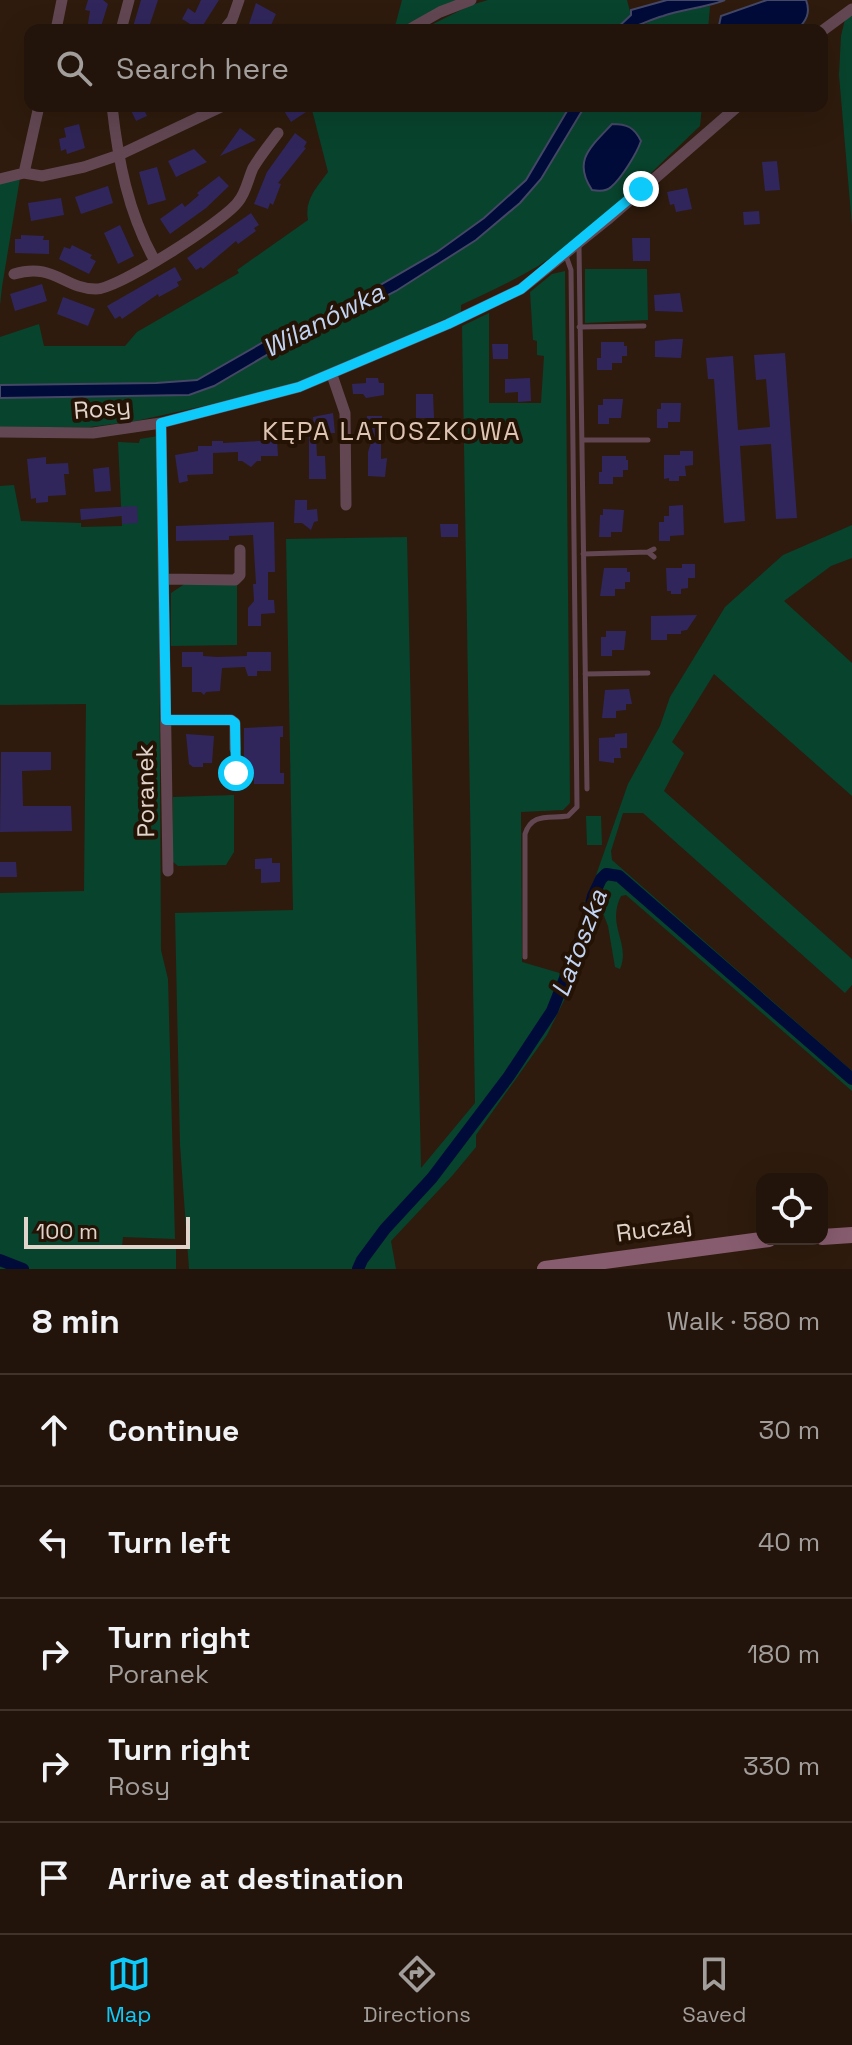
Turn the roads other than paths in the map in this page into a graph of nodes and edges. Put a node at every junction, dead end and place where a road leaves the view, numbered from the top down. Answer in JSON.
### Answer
{"nodes":[{"id":1,"x":62,"y":0,"type":"edge"},
{"id":2,"x":129,"y":0,"type":"edge"},
{"id":3,"x":239,"y":0,"type":"edge"},
{"id":4,"x":471,"y":0,"type":"edge"},
{"id":5,"x":852,"y":9,"type":"edge"},
{"id":6,"x":57,"y":24,"type":"edge"},
{"id":7,"x":123,"y":24,"type":"edge"},
{"id":8,"x":229,"y":24,"type":"edge"},
{"id":9,"x":419,"y":24,"type":"edge"},
{"id":10,"x":828,"y":27,"type":"edge"},
{"id":11,"x":38,"y":112,"type":"edge"},
{"id":12,"x":113,"y":112,"type":"edge"},
{"id":13,"x":210,"y":112,"type":"edge"},
{"id":14,"x":731,"y":112,"type":"edge"},
{"id":15,"x":278,"y":133,"type":"dead end"},
{"id":16,"x":119,"y":155,"type":"junction"},
{"id":17,"x":24,"y":173,"type":"junction"},
{"id":18,"x":0,"y":179,"type":"edge"},
{"id":19,"x":578,"y":242,"type":"junction"},
{"id":20,"x":565,"y":253,"type":"junction"},
{"id":21,"x":155,"y":261,"type":"junction"},
{"id":22,"x":14,"y":274,"type":"dead end"},
{"id":23,"x":644,"y":326,"type":"dead end"},
{"id":24,"x":579,"y":327,"type":"junction"},
{"id":25,"x":332,"y":375,"type":"junction"},
{"id":26,"x":161,"y":423,"type":"junction"},
{"id":27,"x":0,"y":432,"type":"edge"},
{"id":28,"x":582,"y":440,"type":"junction"},
{"id":29,"x":648,"y":440,"type":"dead end"},
{"id":30,"x":346,"y":505,"type":"dead end"},
{"id":31,"x":654,"y":549,"type":"dead end"},
{"id":32,"x":240,"y":550,"type":"dead end"},
{"id":33,"x":648,"y":552,"type":"junction"},
{"id":34,"x":583,"y":554,"type":"junction"},
{"id":35,"x":654,"y":557,"type":"dead end"},
{"id":36,"x":165,"y":579,"type":"junction"},
{"id":37,"x":648,"y":673,"type":"dead end"},
{"id":38,"x":585,"y":674,"type":"junction"},
{"id":39,"x":166,"y":720,"type":"junction"},
{"id":40,"x":235,"y":749,"type":"joint"},
{"id":41,"x":236,"y":773,"type":"dead end"},
{"id":42,"x":587,"y":789,"type":"dead end"},
{"id":43,"x":168,"y":871,"type":"dead end"},
{"id":44,"x":525,"y":957,"type":"dead end"},
{"id":45,"x":852,"y":1235,"type":"edge"},
{"id":46,"x":828,"y":1237,"type":"edge"},
{"id":47,"x":756,"y":1241,"type":"edge"},
{"id":48,"x":545,"y":1269,"type":"edge"}],
"edges":[{"from":1,"to":6,"type":"street"},
{"from":2,"to":7,"type":"street"},
{"from":3,"to":8,"type":"street"},
{"from":4,"to":9,"type":"street"},
{"from":5,"to":10,"type":"street"},
{"from":11,"to":17,"type":"street"},
{"from":12,"to":16,"type":"street"},
{"from":13,"to":16,"type":"street"},
{"from":14,"to":19,"type":"street","name":"Rosy"},
{"from":15,"to":21,"type":"street"},
{"from":16,"to":17,"type":"street"},
{"from":16,"to":21,"type":"street"},
{"from":17,"to":18,"type":"street"},
{"from":19,"to":20,"type":"street","name":"Rosy"},
{"from":19,"to":24,"type":"lane"},
{"from":20,"to":25,"type":"street","name":"Rosy"},
{"from":20,"to":44,"type":"lane"},
{"from":21,"to":22,"type":"street"},
{"from":23,"to":24,"type":"lane"},
{"from":24,"to":28,"type":"lane"},
{"from":25,"to":26,"type":"street","name":"Rosy"},
{"from":25,"to":30,"type":"street"},
{"from":26,"to":27,"type":"street","name":"Rosy"},
{"from":26,"to":36,"type":"street","name":"Poranek"},
{"from":28,"to":29,"type":"lane"},
{"from":28,"to":34,"type":"lane"},
{"from":31,"to":33,"type":"lane"},
{"from":32,"to":36,"type":"street"},
{"from":33,"to":34,"type":"lane"},
{"from":33,"to":35,"type":"lane"},
{"from":34,"to":38,"type":"lane"},
{"from":36,"to":39,"type":"street","name":"Poranek"},
{"from":37,"to":38,"type":"lane"},
{"from":38,"to":42,"type":"lane"},
{"from":39,"to":40,"type":"street"},
{"from":39,"to":43,"type":"street","name":"Poranek"},
{"from":40,"to":41,"type":"lane"},
{"from":45,"to":46,"type":"street"},
{"from":47,"to":48,"type":"street","name":"Ruczaj"}]}
